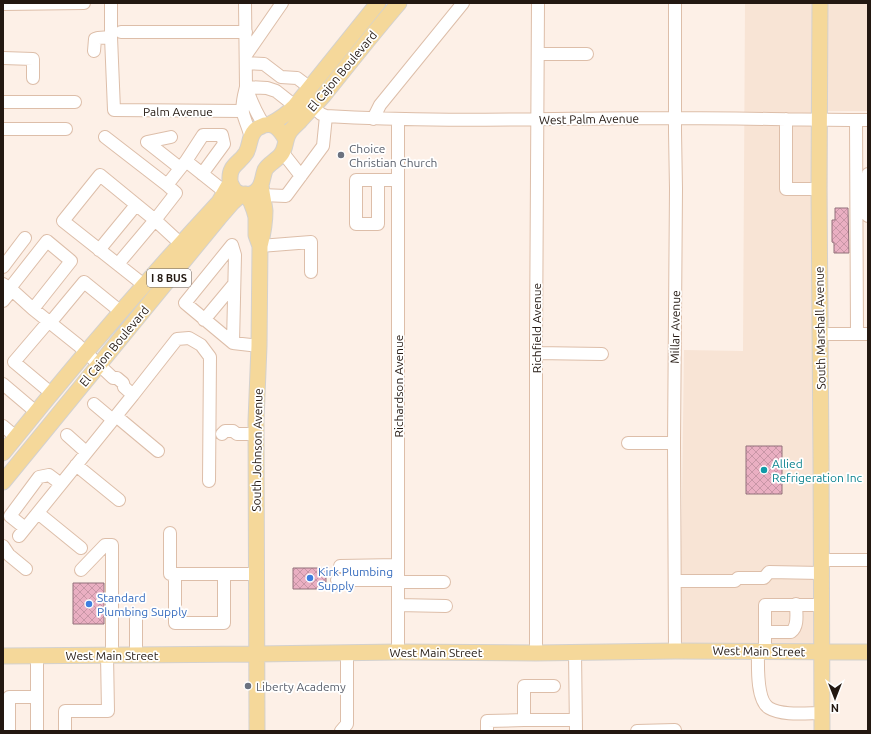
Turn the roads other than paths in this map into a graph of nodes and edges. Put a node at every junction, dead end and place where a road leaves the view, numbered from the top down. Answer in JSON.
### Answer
{"nodes":[{"id":1,"x":84,"y":3,"type":"edge"},
{"id":2,"x":111,"y":3,"type":"edge"},
{"id":3,"x":245,"y":3,"type":"edge"},
{"id":4,"x":282,"y":3,"type":"edge"},
{"id":5,"x":378,"y":3,"type":"edge"},
{"id":6,"x":399,"y":3,"type":"edge"},
{"id":7,"x":463,"y":3,"type":"edge"},
{"id":8,"x":538,"y":3,"type":"edge"},
{"id":9,"x":675,"y":3,"type":"edge"},
{"id":10,"x":820,"y":3,"type":"edge"},
{"id":11,"x":3,"y":4,"type":"edge"},
{"id":12,"x":246,"y":32,"type":"junction"},
{"id":13,"x":116,"y":34,"type":"junction"},
{"id":14,"x":94,"y":51,"type":"dead end"},
{"id":15,"x":538,"y":54,"type":"junction"},
{"id":16,"x":587,"y":54,"type":"dead end"},
{"id":17,"x":3,"y":58,"type":"edge"},
{"id":18,"x":246,"y":59,"type":"junction"},
{"id":19,"x":281,"y":77,"type":"junction"},
{"id":20,"x":33,"y":78,"type":"dead end"},
{"id":21,"x":246,"y":88,"type":"junction"},
{"id":22,"x":309,"y":88,"type":"junction"},
{"id":23,"x":271,"y":90,"type":"junction"},
{"id":24,"x":3,"y":102,"type":"edge"},
{"id":25,"x":75,"y":102,"type":"dead end"},
{"id":26,"x":295,"y":106,"type":"junction"},
{"id":27,"x":313,"y":107,"type":"junction"},
{"id":28,"x":243,"y":111,"type":"junction"},
{"id":29,"x":326,"y":116,"type":"junction"},
{"id":30,"x":675,"y":118,"type":"junction"},
{"id":31,"x":373,"y":119,"type":"junction"},
{"id":32,"x":398,"y":119,"type":"junction"},
{"id":33,"x":786,"y":119,"type":"junction"},
{"id":34,"x":819,"y":119,"type":"junction"},
{"id":35,"x":538,"y":120,"type":"junction"},
{"id":36,"x":862,"y":120,"type":"edge"},
{"id":37,"x":267,"y":125,"type":"junction"},
{"id":38,"x":3,"y":129,"type":"edge"},
{"id":39,"x":66,"y":129,"type":"dead end"},
{"id":40,"x":105,"y":137,"type":"dead end"},
{"id":41,"x":171,"y":137,"type":"dead end"},
{"id":42,"x":251,"y":138,"type":"junction"},
{"id":43,"x":284,"y":146,"type":"junction"},
{"id":44,"x":183,"y":164,"type":"junction"},
{"id":45,"x":202,"y":174,"type":"junction"},
{"id":46,"x":868,"y":174,"type":"edge"},
{"id":47,"x":301,"y":176,"type":"junction"},
{"id":48,"x":378,"y":180,"type":"dead end"},
{"id":49,"x":398,"y":180,"type":"junction"},
{"id":50,"x":167,"y":186,"type":"junction"},
{"id":51,"x":227,"y":188,"type":"junction"},
{"id":52,"x":818,"y":189,"type":"junction"},
{"id":53,"x":261,"y":190,"type":"junction"},
{"id":54,"x":244,"y":194,"type":"junction"},
{"id":55,"x":136,"y":205,"type":"junction"},
{"id":56,"x":868,"y":216,"type":"edge"},
{"id":57,"x":155,"y":220,"type":"junction"},
{"id":58,"x":25,"y":238,"type":"dead end"},
{"id":59,"x":181,"y":244,"type":"junction"},
{"id":60,"x":260,"y":246,"type":"junction"},
{"id":61,"x":98,"y":250,"type":"junction"},
{"id":62,"x":118,"y":264,"type":"junction"},
{"id":63,"x":3,"y":267,"type":"edge"},
{"id":64,"x":311,"y":272,"type":"dead end"},
{"id":65,"x":234,"y":284,"type":"junction"},
{"id":66,"x":144,"y":285,"type":"junction"},
{"id":67,"x":9,"y":287,"type":"edge"},
{"id":68,"x":3,"y":301,"type":"edge"},
{"id":69,"x":34,"y":309,"type":"junction"},
{"id":70,"x":121,"y":312,"type":"junction"},
{"id":71,"x":204,"y":320,"type":"junction"},
{"id":72,"x":50,"y":322,"type":"junction"},
{"id":73,"x":820,"y":334,"type":"junction"},
{"id":74,"x":862,"y":334,"type":"edge"},
{"id":75,"x":233,"y":344,"type":"junction"},
{"id":76,"x":259,"y":346,"type":"junction"},
{"id":77,"x":86,"y":353,"type":"junction"},
{"id":78,"x":536,"y":353,"type":"junction"},
{"id":79,"x":602,"y":354,"type":"dead end"},
{"id":80,"x":99,"y":365,"type":"junction"},
{"id":81,"x":3,"y":384,"type":"edge"},
{"id":82,"x":128,"y":391,"type":"junction"},
{"id":83,"x":51,"y":393,"type":"junction"},
{"id":84,"x":94,"y":404,"type":"dead end"},
{"id":85,"x":36,"y":412,"type":"junction"},
{"id":86,"x":114,"y":418,"type":"junction"},
{"id":87,"x":3,"y":426,"type":"edge"},
{"id":88,"x":216,"y":434,"type":"junction"},
{"id":89,"x":256,"y":434,"type":"junction"},
{"id":90,"x":66,"y":435,"type":"dead end"},
{"id":91,"x":16,"y":437,"type":"junction"},
{"id":92,"x":628,"y":443,"type":"dead end"},
{"id":93,"x":674,"y":443,"type":"junction"},
{"id":94,"x":86,"y":452,"type":"junction"},
{"id":95,"x":158,"y":452,"type":"dead end"},
{"id":96,"x":3,"y":453,"type":"edge"},
{"id":97,"x":76,"y":465,"type":"junction"},
{"id":98,"x":209,"y":481,"type":"dead end"},
{"id":99,"x":3,"y":482,"type":"edge"},
{"id":100,"x":61,"y":484,"type":"junction"},
{"id":101,"x":119,"y":500,"type":"dead end"},
{"id":102,"x":38,"y":513,"type":"junction"},
{"id":103,"x":170,"y":533,"type":"dead end"},
{"id":104,"x":3,"y":546,"type":"edge"},
{"id":105,"x":81,"y":548,"type":"dead end"},
{"id":106,"x":868,"y":560,"type":"edge"},
{"id":107,"x":398,"y":565,"type":"junction"},
{"id":108,"x":340,"y":566,"type":"dead end"},
{"id":109,"x":821,"y":567,"type":"junction"},
{"id":110,"x":26,"y":568,"type":"dead end"},
{"id":111,"x":81,"y":570,"type":"dead end"},
{"id":112,"x":175,"y":574,"type":"junction"},
{"id":113,"x":224,"y":574,"type":"junction"},
{"id":114,"x":256,"y":574,"type":"junction"},
{"id":115,"x":337,"y":580,"type":"dead end"},
{"id":116,"x":398,"y":581,"type":"junction"},
{"id":117,"x":675,"y":581,"type":"junction"},
{"id":118,"x":444,"y":582,"type":"dead end"},
{"id":119,"x":796,"y":604,"type":"junction"},
{"id":120,"x":398,"y":605,"type":"junction"},
{"id":121,"x":821,"y":605,"type":"junction"},
{"id":122,"x":446,"y":606,"type":"dead end"},
{"id":123,"x":136,"y":619,"type":"dead end"},
{"id":124,"x":765,"y":632,"type":"junction"},
{"id":125,"x":675,"y":650,"type":"junction"},
{"id":126,"x":761,"y":651,"type":"junction"},
{"id":127,"x":398,"y":652,"type":"junction"},
{"id":128,"x":575,"y":652,"type":"junction"},
{"id":129,"x":821,"y":652,"type":"junction"},
{"id":130,"x":866,"y":652,"type":"edge"},
{"id":131,"x":347,"y":653,"type":"junction"},
{"id":132,"x":536,"y":653,"type":"junction"},
{"id":133,"x":256,"y":654,"type":"junction"},
{"id":134,"x":110,"y":655,"type":"junction"},
{"id":135,"x":136,"y":655,"type":"junction"},
{"id":136,"x":3,"y":656,"type":"edge"},
{"id":137,"x":37,"y":656,"type":"junction"},
{"id":138,"x":554,"y":686,"type":"dead end"},
{"id":139,"x":36,"y":697,"type":"junction"},
{"id":140,"x":822,"y":713,"type":"junction"},
{"id":141,"x":524,"y":720,"type":"junction"},
{"id":142,"x":576,"y":726,"type":"edge"},
{"id":143,"x":675,"y":730,"type":"edge"},
{"id":144,"x":9,"y":731,"type":"edge"},
{"id":145,"x":37,"y":731,"type":"edge"},
{"id":146,"x":65,"y":731,"type":"edge"},
{"id":147,"x":257,"y":731,"type":"edge"},
{"id":148,"x":341,"y":731,"type":"edge"},
{"id":149,"x":487,"y":731,"type":"edge"},
{"id":150,"x":636,"y":731,"type":"edge"},
{"id":151,"x":661,"y":731,"type":"edge"},
{"id":152,"x":822,"y":731,"type":"edge"}],
"edges":[{"from":1,"to":11,"type":"street"},
{"from":2,"to":13,"type":"street"},
{"from":3,"to":12,"type":"street"},
{"from":4,"to":18,"type":"street"},
{"from":5,"to":22,"type":"main road","name":"El Cajon Boulevard","number":"I 8 BUS"},
{"from":6,"to":27,"type":"main road","name":"El Cajon Boulevard"},
{"from":7,"to":31,"type":"street"},
{"from":8,"to":15,"type":"street","name":"Richfield Avenue"},
{"from":9,"to":30,"type":"street","name":"Millar Avenue"},
{"from":10,"to":34,"type":"main road","name":"South Marshall Avenue"},
{"from":12,"to":13,"type":"street"},
{"from":12,"to":18,"type":"street"},
{"from":13,"to":14,"type":"street"},
{"from":13,"to":28,"type":"street","name":"Palm Avenue"},
{"from":15,"to":16,"type":"street"},
{"from":15,"to":35,"type":"street","name":"Richfield Avenue"},
{"from":17,"to":20,"type":"street"},
{"from":18,"to":19,"type":"street"},
{"from":18,"to":21,"type":"street"},
{"from":19,"to":22,"type":"street"},
{"from":19,"to":23,"type":"street"},
{"from":21,"to":23,"type":"street"},
{"from":21,"to":28,"type":"street"},
{"from":21,"to":37,"type":"street"},
{"from":22,"to":26,"type":"main road","name":"El Cajon Boulevard","number":"I 8 BUS"},
{"from":23,"to":26,"type":"street"},
{"from":24,"to":25,"type":"street"},
{"from":26,"to":37,"type":"main road","name":"El Cajon Boulevard","number":"I 8 BUS"},
{"from":27,"to":29,"type":"street"},
{"from":27,"to":43,"type":"main road","name":"El Cajon Boulevard"},
{"from":28,"to":42,"type":"street"},
{"from":29,"to":31,"type":"street","name":"West Palm Avenue"},
{"from":29,"to":47,"type":"street"},
{"from":30,"to":33,"type":"street","name":"West Palm Avenue"},
{"from":30,"to":35,"type":"street","name":"West Palm Avenue"},
{"from":30,"to":93,"type":"street","name":"Millar Avenue"},
{"from":31,"to":32,"type":"street","name":"West Palm Avenue"},
{"from":32,"to":35,"type":"street","name":"West Palm Avenue"},
{"from":32,"to":49,"type":"street","name":"Richardson Avenue"},
{"from":33,"to":34,"type":"street","name":"West Palm Avenue"},
{"from":33,"to":52,"type":"street"},
{"from":34,"to":36,"type":"street","name":"West Palm Avenue"},
{"from":34,"to":52,"type":"main road","name":"South Marshall Avenue"},
{"from":35,"to":78,"type":"street","name":"Richfield Avenue"},
{"from":36,"to":74,"type":"street"},
{"from":37,"to":42,"type":"main road","number":"I 8 BUS"},
{"from":37,"to":43,"type":"main road"},
{"from":38,"to":39,"type":"street"},
{"from":40,"to":50,"type":"street"},
{"from":41,"to":44,"type":"street"},
{"from":42,"to":51,"type":"main road","number":"I 8 BUS"},
{"from":43,"to":47,"type":"street"},
{"from":43,"to":53,"type":"main road","name":"El Cajon Boulevard"},
{"from":44,"to":45,"type":"street"},
{"from":44,"to":45,"type":"street"},
{"from":44,"to":50,"type":"street"},
{"from":45,"to":51,"type":"street"},
{"from":46,"to":56,"type":"street"},
{"from":47,"to":53,"type":"street"},
{"from":48,"to":49,"type":"street"},
{"from":49,"to":107,"type":"street","name":"Richardson Avenue"},
{"from":50,"to":57,"type":"street"},
{"from":51,"to":54,"type":"main road","name":"South Johnson Avenue"},
{"from":51,"to":59,"type":"main road","name":"El Cajon Boulevard","number":"I 8 BUS"},
{"from":52,"to":73,"type":"main road","name":"South Marshall Avenue"},
{"from":53,"to":54,"type":"main road","number":"I 8 BUS"},
{"from":53,"to":60,"type":"main road","name":"South Johnson Avenue"},
{"from":54,"to":60,"type":"main road","name":"South Johnson Avenue"},
{"from":54,"to":80,"type":"main road","name":"El Cajon Boulevard","number":"I 8 BUS"},
{"from":55,"to":57,"type":"street"},
{"from":55,"to":61,"type":"street"},
{"from":55,"to":61,"type":"street"},
{"from":57,"to":59,"type":"street"},
{"from":57,"to":62,"type":"street"},
{"from":58,"to":63,"type":"street"},
{"from":59,"to":66,"type":"main road","name":"El Cajon Boulevard","number":"I 8 BUS"},
{"from":60,"to":64,"type":"street"},
{"from":60,"to":76,"type":"main road","name":"South Johnson Avenue"},
{"from":61,"to":62,"type":"street"},
{"from":62,"to":66,"type":"street"},
{"from":65,"to":71,"type":"street"},
{"from":65,"to":71,"type":"street"},
{"from":65,"to":75,"type":"street"},
{"from":66,"to":70,"type":"main road","name":"El Cajon Boulevard","number":"I 8 BUS"},
{"from":67,"to":68,"type":"street"},
{"from":67,"to":69,"type":"street"},
{"from":67,"to":69,"type":"street"},
{"from":69,"to":72,"type":"street"},
{"from":70,"to":72,"type":"street"},
{"from":70,"to":77,"type":"main road","name":"El Cajon Boulevard","number":"I 8 BUS"},
{"from":71,"to":75,"type":"street"},
{"from":72,"to":77,"type":"street"},
{"from":72,"to":83,"type":"street"},
{"from":73,"to":74,"type":"street"},
{"from":73,"to":109,"type":"main road","name":"South Marshall Avenue"},
{"from":75,"to":76,"type":"street"},
{"from":76,"to":89,"type":"main road","name":"South Johnson Avenue"},
{"from":77,"to":80,"type":"street"},
{"from":77,"to":83,"type":"main road","name":"El Cajon Boulevard","number":"I 8 BUS"},
{"from":78,"to":79,"type":"street"},
{"from":78,"to":132,"type":"street","name":"Richfield Avenue"},
{"from":80,"to":82,"type":"street"},
{"from":80,"to":99,"type":"main road","name":"El Cajon Boulevard","number":"I 8 BUS"},
{"from":81,"to":85,"type":"street"},
{"from":82,"to":86,"type":"street"},
{"from":82,"to":88,"type":"street"},
{"from":83,"to":85,"type":"main road","name":"El Cajon Boulevard","number":"I 8 BUS"},
{"from":84,"to":86,"type":"street"},
{"from":85,"to":91,"type":"main road","name":"El Cajon Boulevard","number":"I 8 BUS"},
{"from":86,"to":94,"type":"street"},
{"from":86,"to":95,"type":"street"},
{"from":87,"to":91,"type":"street"},
{"from":88,"to":89,"type":"street"},
{"from":88,"to":98,"type":"street"},
{"from":89,"to":114,"type":"main road","name":"South Johnson Avenue"},
{"from":90,"to":94,"type":"street"},
{"from":91,"to":96,"type":"main road","name":"El Cajon Boulevard","number":"I 8 BUS"},
{"from":92,"to":93,"type":"street"},
{"from":93,"to":117,"type":"street","name":"Millar Avenue"},
{"from":94,"to":97,"type":"street"},
{"from":97,"to":100,"type":"street"},
{"from":97,"to":101,"type":"street"},
{"from":100,"to":102,"type":"street"},
{"from":100,"to":102,"type":"street"},
{"from":102,"to":105,"type":"street"},
{"from":103,"to":112,"type":"street"},
{"from":104,"to":110,"type":"street"},
{"from":106,"to":109,"type":"street"},
{"from":107,"to":108,"type":"street"},
{"from":107,"to":116,"type":"street","name":"Richardson Avenue"},
{"from":109,"to":117,"type":"street"},
{"from":109,"to":121,"type":"main road","name":"South Marshall Avenue"},
{"from":111,"to":134,"type":"street"},
{"from":112,"to":113,"type":"street"},
{"from":112,"to":113,"type":"street"},
{"from":113,"to":114,"type":"street"},
{"from":114,"to":133,"type":"main road","name":"South Johnson Avenue"},
{"from":115,"to":116,"type":"street"},
{"from":116,"to":118,"type":"street"},
{"from":116,"to":120,"type":"street","name":"Richardson Avenue"},
{"from":117,"to":125,"type":"street","name":"Millar Avenue"},
{"from":119,"to":121,"type":"street"},
{"from":119,"to":124,"type":"street"},
{"from":119,"to":124,"type":"street"},
{"from":120,"to":122,"type":"street"},
{"from":120,"to":127,"type":"street","name":"Richardson Avenue"},
{"from":121,"to":129,"type":"main road","name":"South Marshall Avenue"},
{"from":123,"to":135,"type":"street"},
{"from":124,"to":126,"type":"street"},
{"from":125,"to":126,"type":"main road","name":"West Main Street"},
{"from":125,"to":128,"type":"main road","name":"West Main Street"},
{"from":126,"to":129,"type":"main road","name":"West Main Street"},
{"from":126,"to":140,"type":"street"},
{"from":127,"to":131,"type":"main road","name":"West Main Street"},
{"from":127,"to":132,"type":"main road","name":"West Main Street"},
{"from":128,"to":132,"type":"main road","name":"West Main Street"},
{"from":128,"to":142,"type":"street"},
{"from":129,"to":130,"type":"main road","name":"West Main Street"},
{"from":129,"to":140,"type":"main road","name":"South Marshall Avenue"},
{"from":131,"to":133,"type":"main road","name":"West Main Street"},
{"from":131,"to":148,"type":"street"},
{"from":133,"to":135,"type":"main road","name":"West Main Street"},
{"from":133,"to":147,"type":"main road","name":"South Johnson Avenue"},
{"from":134,"to":135,"type":"main road","name":"West Main Street"},
{"from":134,"to":137,"type":"main road","name":"West Main Street"},
{"from":134,"to":146,"type":"street"},
{"from":136,"to":137,"type":"main road","name":"West Main Street"},
{"from":137,"to":139,"type":"street"},
{"from":138,"to":141,"type":"street"},
{"from":139,"to":144,"type":"street"},
{"from":139,"to":145,"type":"street"},
{"from":140,"to":152,"type":"main road","name":"South Marshall Avenue"},
{"from":141,"to":142,"type":"street"},
{"from":141,"to":149,"type":"street"},
{"from":143,"to":151,"type":"street"},
{"from":150,"to":151,"type":"street"}]}
